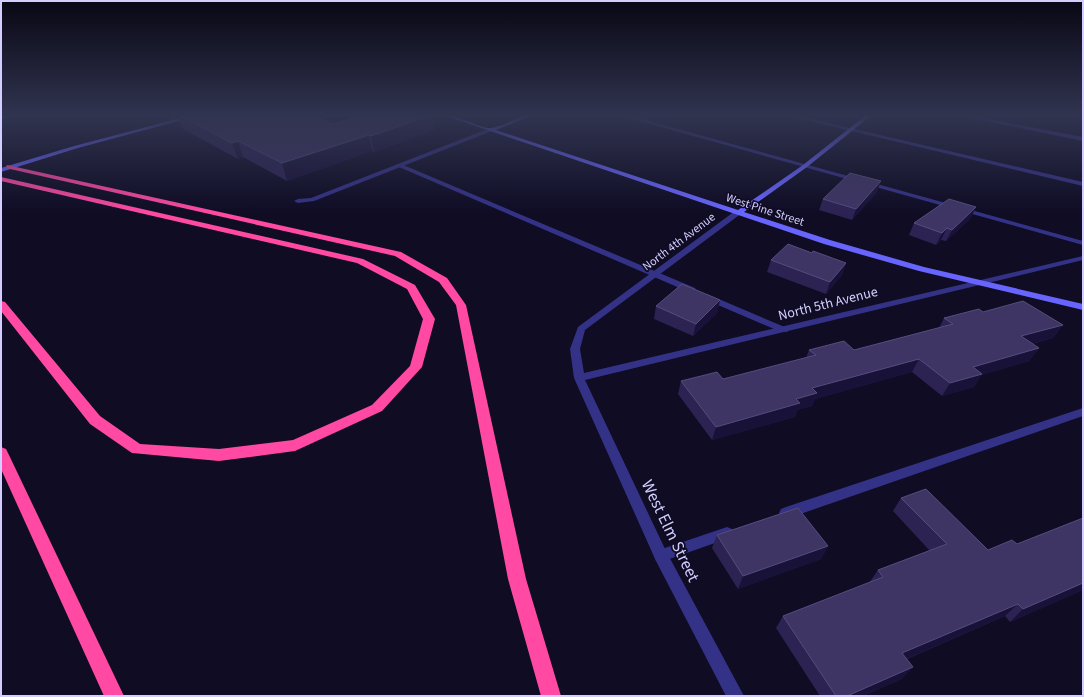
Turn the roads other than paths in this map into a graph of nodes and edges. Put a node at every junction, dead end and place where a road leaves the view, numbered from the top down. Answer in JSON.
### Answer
{"nodes":[{"id":1,"x":71,"y":148,"type":"edge"},
{"id":2,"x":447,"y":148,"type":"edge"},
{"id":3,"x":542,"y":148,"type":"edge"},
{"id":4,"x":738,"y":148,"type":"edge"},
{"id":5,"x":829,"y":148,"type":"edge"},
{"id":6,"x":926,"y":148,"type":"edge"},
{"id":7,"x":402,"y":166,"type":"junction"},
{"id":8,"x":805,"y":166,"type":"junction"},
{"id":9,"x":5,"y":168,"type":"edge"},
{"id":10,"x":1,"y":179,"type":"edge"},
{"id":11,"x":1083,"y":184,"type":"edge"},
{"id":12,"x":298,"y":201,"type":"dead end"},
{"id":13,"x":738,"y":213,"type":"junction"},
{"id":14,"x":1083,"y":243,"type":"edge"},
{"id":15,"x":1080,"y":260,"type":"edge"},
{"id":16,"x":654,"y":274,"type":"junction"},
{"id":17,"x":977,"y":282,"type":"junction"},
{"id":18,"x":1,"y":304,"type":"edge"},
{"id":19,"x":1083,"y":307,"type":"edge"},
{"id":20,"x":784,"y":330,"type":"junction"},
{"id":21,"x":579,"y":378,"type":"junction"},
{"id":22,"x":1083,"y":412,"type":"edge"},
{"id":23,"x":1,"y":453,"type":"edge"},
{"id":24,"x":774,"y":517,"type":"edge"},
{"id":25,"x":736,"y":530,"type":"edge"},
{"id":26,"x":661,"y":556,"type":"junction"},
{"id":27,"x":114,"y":696,"type":"edge"},
{"id":28,"x":551,"y":696,"type":"edge"},
{"id":29,"x":734,"y":696,"type":"edge"}],
"edges":[{"from":1,"to":9,"type":"main road"},
{"from":2,"to":7,"type":"street"},
{"from":3,"to":13,"type":"main road","name":"West Pine Street"},
{"from":4,"to":8,"type":"street"},
{"from":5,"to":8,"type":"main road","name":"North 4th Avenue"},
{"from":6,"to":11,"type":"street"},
{"from":7,"to":12,"type":"street"},
{"from":7,"to":16,"type":"street"},
{"from":8,"to":13,"type":"main road","name":"North 4th Avenue"},
{"from":8,"to":14,"type":"street"},
{"from":9,"to":28,"type":"highway"},
{"from":10,"to":18,"type":"highway"},
{"from":13,"to":16,"type":"street","name":"North 4th Avenue"},
{"from":13,"to":17,"type":"main road","name":"West Pine Street"},
{"from":15,"to":17,"type":"street","name":"North 5th Avenue"},
{"from":16,"to":20,"type":"street"},
{"from":16,"to":21,"type":"street","name":"North 4th Avenue"},
{"from":17,"to":19,"type":"main road","name":"West Pine Street"},
{"from":17,"to":20,"type":"street","name":"North 5th Avenue"},
{"from":20,"to":21,"type":"street","name":"North 5th Avenue"},
{"from":21,"to":26,"type":"street","name":"West Elm Street"},
{"from":22,"to":24,"type":"street"},
{"from":23,"to":27,"type":"highway"},
{"from":25,"to":26,"type":"street"},
{"from":26,"to":29,"type":"street","name":"West Elm Street"}]}
